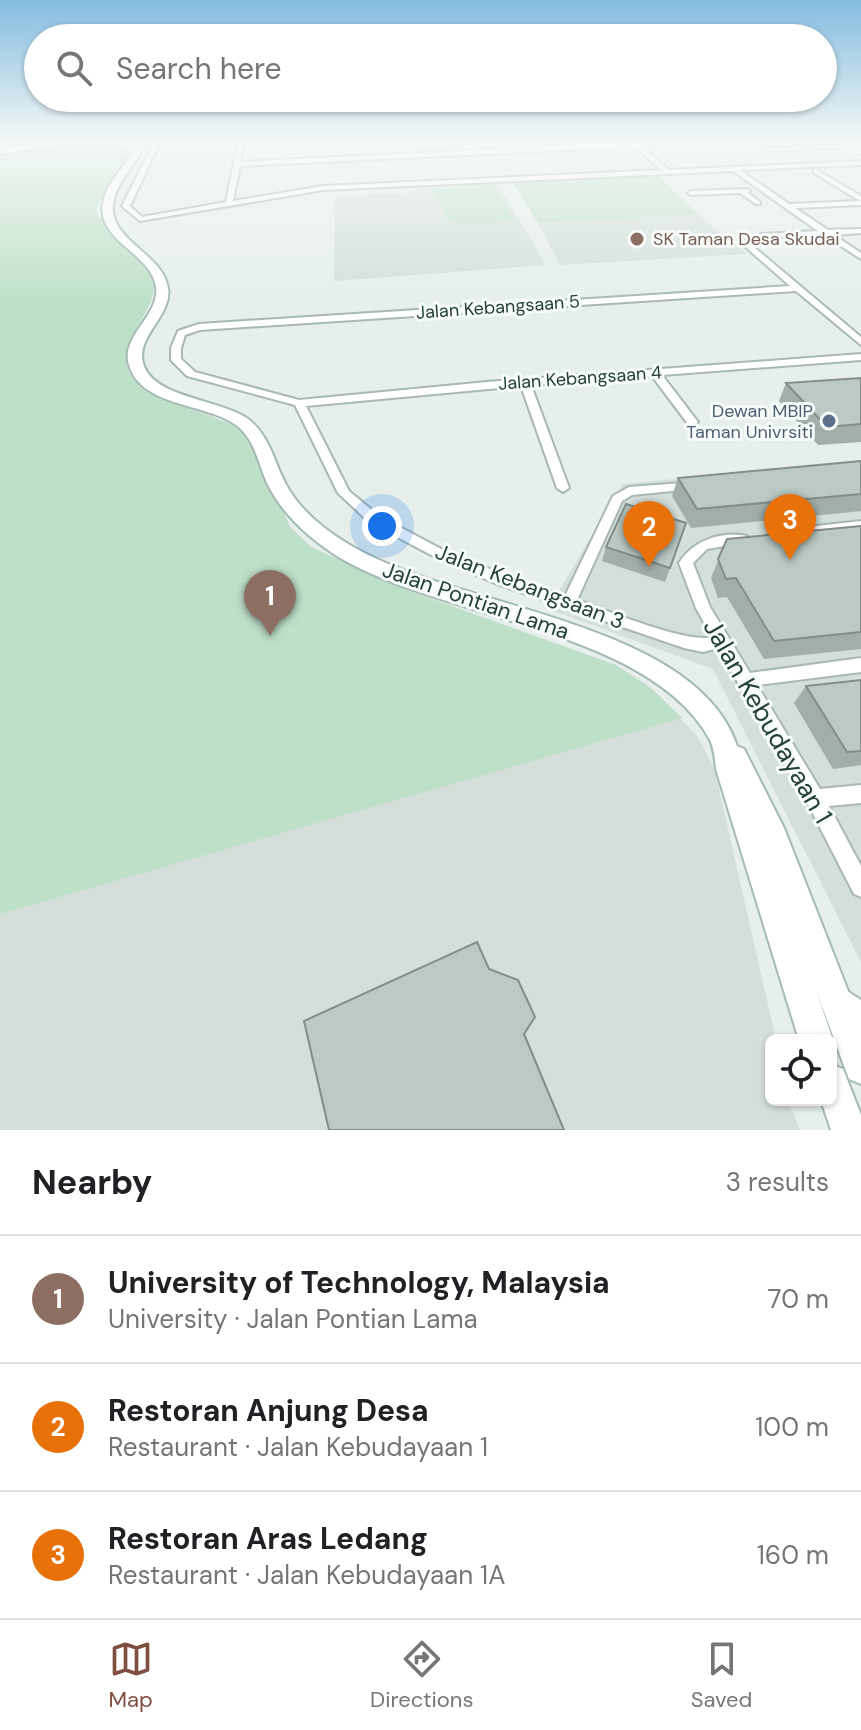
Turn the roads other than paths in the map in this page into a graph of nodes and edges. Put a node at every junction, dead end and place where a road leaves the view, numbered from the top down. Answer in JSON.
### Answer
{"nodes":[{"id":1,"x":111,"y":195,"type":"edge"},
{"id":2,"x":131,"y":195,"type":"edge"},
{"id":3,"x":231,"y":195,"type":"edge"},
{"id":4,"x":286,"y":195,"type":"edge"},
{"id":5,"x":746,"y":195,"type":"edge"},
{"id":6,"x":772,"y":195,"type":"edge"},
{"id":7,"x":861,"y":201,"type":"edge"},
{"id":8,"x":758,"y":203,"type":"dead end"},
{"id":9,"x":229,"y":205,"type":"junction"},
{"id":10,"x":789,"y":206,"type":"junction"},
{"id":11,"x":861,"y":231,"type":"edge"},
{"id":12,"x":828,"y":233,"type":"junction"},
{"id":13,"x":861,"y":257,"type":"edge"},
{"id":14,"x":798,"y":288,"type":"junction"},
{"id":15,"x":861,"y":342,"type":"edge"},
{"id":16,"x":861,"y":357,"type":"edge"},
{"id":17,"x":655,"y":373,"type":"junction"},
{"id":18,"x":525,"y":383,"type":"junction"},
{"id":19,"x":299,"y":403,"type":"junction"},
{"id":20,"x":692,"y":422,"type":"dead end"},
{"id":21,"x":702,"y":484,"type":"edge"},
{"id":22,"x":563,"y":488,"type":"dead end"},
{"id":23,"x":861,"y":526,"type":"edge"},
{"id":24,"x":796,"y":533,"type":"edge"},
{"id":25,"x":749,"y":538,"type":"edge"},
{"id":26,"x":569,"y":602,"type":"junction"},
{"id":27,"x":721,"y":641,"type":"junction"},
{"id":28,"x":861,"y":665,"type":"edge"},
{"id":29,"x":745,"y":680,"type":"junction"},
{"id":30,"x":722,"y":737,"type":"junction"},
{"id":31,"x":861,"y":794,"type":"edge"},
{"id":32,"x":815,"y":798,"type":"junction"},
{"id":33,"x":861,"y":887,"type":"edge"},
{"id":34,"x":829,"y":988,"type":"junction"},
{"id":35,"x":861,"y":1014,"type":"edge"},
{"id":36,"x":814,"y":1034,"type":"edge"},
{"id":37,"x":861,"y":1067,"type":"edge"},
{"id":38,"x":837,"y":1097,"type":"edge"},
{"id":39,"x":849,"y":1130,"type":"edge"}],
"edges":[{"from":1,"to":30,"type":"street","name":"Jalan Pontian Lama"},
{"from":2,"to":9,"type":"street"},
{"from":3,"to":9,"type":"street"},
{"from":4,"to":9,"type":"street"},
{"from":5,"to":8,"type":"street"},
{"from":6,"to":10,"type":"street"},
{"from":7,"to":10,"type":"street"},
{"from":10,"to":12,"type":"street"},
{"from":11,"to":12,"type":"street"},
{"from":12,"to":13,"type":"street"},
{"from":12,"to":14,"type":"street"},
{"from":14,"to":15,"type":"street"},
{"from":14,"to":19,"type":"street","name":"Jalan Kebangsaan 5"},
{"from":16,"to":17,"type":"street","name":"Jalan Kebangsaan 4"},
{"from":17,"to":18,"type":"street","name":"Jalan Kebangsaan 4"},
{"from":17,"to":20,"type":"street"},
{"from":18,"to":19,"type":"street","name":"Jalan Kebangsaan 4"},
{"from":18,"to":22,"type":"street"},
{"from":19,"to":26,"type":"street","name":"Jalan Kebangsaan 3"},
{"from":21,"to":26,"type":"street"},
{"from":23,"to":24,"type":"street"},
{"from":25,"to":27,"type":"street","name":"Jalan Kebudayaan 1"},
{"from":26,"to":27,"type":"street","name":"Jalan Kebangsaan 3"},
{"from":27,"to":29,"type":"street","name":"Jalan Kebudayaan 1"},
{"from":28,"to":29,"type":"street"},
{"from":29,"to":32,"type":"street","name":"Jalan Kebudayaan 1"},
{"from":30,"to":34,"type":"street"},
{"from":30,"to":36,"type":"street","name":"Jalan Pontian Lama"},
{"from":31,"to":32,"type":"street"},
{"from":32,"to":33,"type":"street","name":"Jalan Kebudayaan 1"},
{"from":34,"to":35,"type":"street"},
{"from":34,"to":37,"type":"street"},
{"from":38,"to":39,"type":"street"}]}
